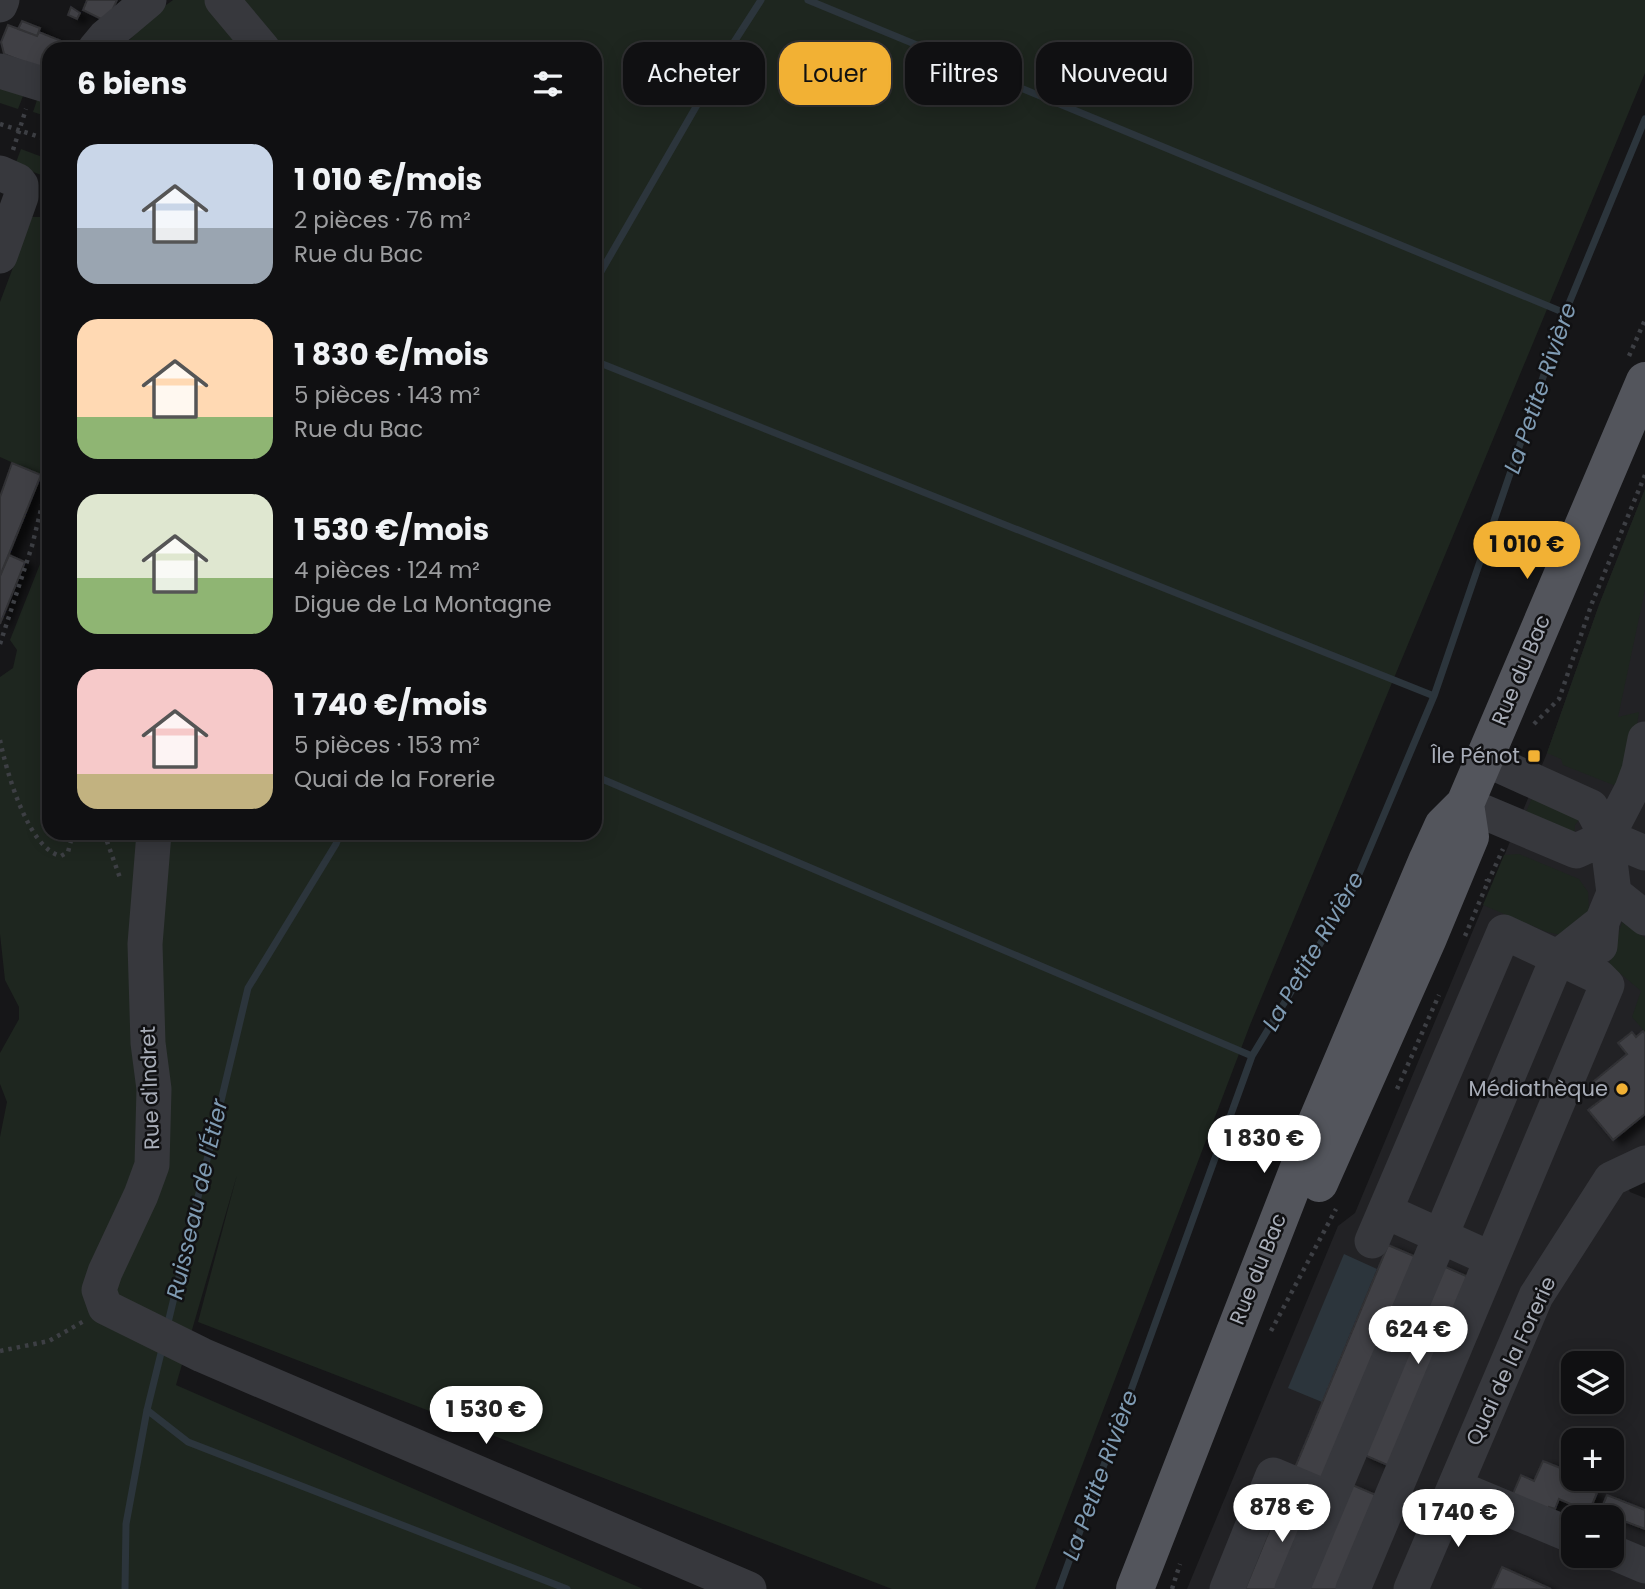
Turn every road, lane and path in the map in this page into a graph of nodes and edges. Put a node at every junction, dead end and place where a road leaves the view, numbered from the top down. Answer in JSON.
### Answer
{"nodes":[{"id":1,"x":149,"y":0,"type":"edge"},
{"id":2,"x":222,"y":0,"type":"edge"},
{"id":3,"x":101,"y":42,"type":"edge"},
{"id":4,"x":257,"y":42,"type":"edge"},
{"id":5,"x":0,"y":71,"type":"edge"},
{"id":6,"x":37,"y":98,"type":"edge"},
{"id":7,"x":0,"y":124,"type":"edge"},
{"id":8,"x":19,"y":130,"type":"junction"},
{"id":9,"x":42,"y":138,"type":"edge"},
{"id":10,"x":12,"y":172,"type":"edge"},
{"id":11,"x":0,"y":256,"type":"edge"},
{"id":12,"x":1645,"y":382,"type":"edge"},
{"id":13,"x":42,"y":505,"type":"edge"},
{"id":14,"x":0,"y":644,"type":"edge"},
{"id":15,"x":0,"y":740,"type":"edge"},
{"id":16,"x":1483,"y":758,"type":"junction"},
{"id":17,"x":1641,"y":771,"type":"edge"},
{"id":18,"x":1465,"y":804,"type":"junction"},
{"id":19,"x":1606,"y":837,"type":"junction"},
{"id":20,"x":71,"y":840,"type":"edge"},
{"id":21,"x":153,"y":840,"type":"edge"},
{"id":22,"x":1645,"y":853,"type":"edge"},
{"id":23,"x":1608,"y":908,"type":"junction"},
{"id":24,"x":1645,"y":918,"type":"edge"},
{"id":25,"x":1558,"y":957,"type":"junction"},
{"id":26,"x":1599,"y":977,"type":"junction"},
{"id":27,"x":1645,"y":1163,"type":"edge"},
{"id":28,"x":1439,"y":1236,"type":"junction"},
{"id":29,"x":1492,"y":1259,"type":"junction"},
{"id":30,"x":105,"y":1307,"type":"junction"},
{"id":31,"x":0,"y":1351,"type":"edge"},
{"id":32,"x":1347,"y":1459,"type":"junction"},
{"id":33,"x":1399,"y":1480,"type":"junction"},
{"id":34,"x":1455,"y":1487,"type":"junction"},
{"id":35,"x":1330,"y":1499,"type":"junction"},
{"id":36,"x":1561,"y":1531,"type":"edge"},
{"id":37,"x":1624,"y":1557,"type":"edge"},
{"id":38,"x":1645,"y":1566,"type":"edge"},
{"id":39,"x":749,"y":1589,"type":"edge"},
{"id":40,"x":1135,"y":1589,"type":"edge"},
{"id":41,"x":1156,"y":1589,"type":"edge"},
{"id":42,"x":1227,"y":1589,"type":"edge"},
{"id":43,"x":1292,"y":1589,"type":"edge"},
{"id":44,"x":1353,"y":1589,"type":"edge"},
{"id":45,"x":1411,"y":1589,"type":"edge"}],
"edges":[{"from":1,"to":3,"type":"street"},
{"from":2,"to":4,"type":"street"},
{"from":5,"to":6,"type":"street"},
{"from":6,"to":8,"type":"path"},
{"from":7,"to":8,"type":"path"},
{"from":8,"to":9,"type":"path"},
{"from":8,"to":10,"type":"path"},
{"from":10,"to":11,"type":"street"},
{"from":12,"to":16,"type":"main road","name":"Rue du Bac"},
{"from":13,"to":14,"type":"path"},
{"from":15,"to":20,"type":"path"},
{"from":16,"to":18,"type":"main road","name":"Rue du Bac"},
{"from":16,"to":19,"type":"street"},
{"from":17,"to":19,"type":"street"},
{"from":18,"to":19,"type":"street"},
{"from":18,"to":40,"type":"main road","name":"Rue du Bac"},
{"from":18,"to":41,"type":"main road","name":"Rue du Bac"},
{"from":19,"to":22,"type":"street"},
{"from":19,"to":23,"type":"street"},
{"from":21,"to":30,"type":"street","name":"Rue d'Indret"},
{"from":23,"to":24,"type":"street"},
{"from":23,"to":25,"type":"street"},
{"from":23,"to":26,"type":"street"},
{"from":25,"to":26,"type":"street"},
{"from":25,"to":28,"type":"street"},
{"from":25,"to":28,"type":"street"},
{"from":26,"to":29,"type":"street"},
{"from":27,"to":34,"type":"street","name":"Quai de la Forerie"},
{"from":28,"to":29,"type":"street"},
{"from":28,"to":32,"type":"street"},
{"from":29,"to":33,"type":"street"},
{"from":30,"to":31,"type":"path"},
{"from":30,"to":39,"type":"street"},
{"from":32,"to":33,"type":"street"},
{"from":32,"to":35,"type":"street"},
{"from":33,"to":44,"type":"street"},
{"from":34,"to":36,"type":"street"},
{"from":34,"to":45,"type":"street","name":"Quai de la Forerie"},
{"from":35,"to":42,"type":"street"},
{"from":35,"to":43,"type":"street"},
{"from":37,"to":38,"type":"street"}]}
